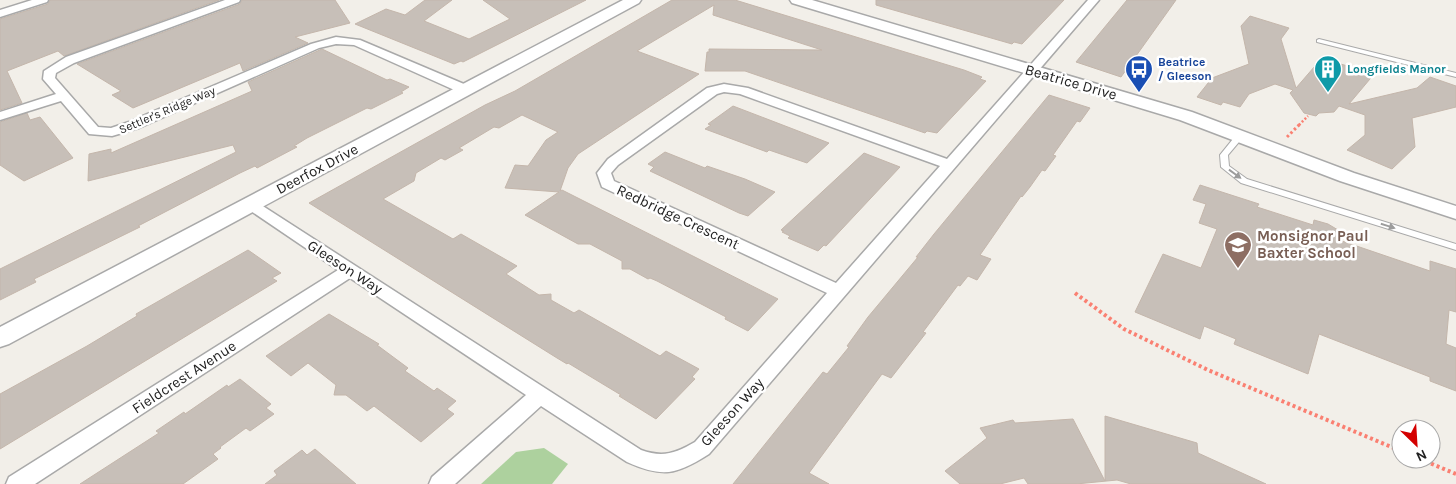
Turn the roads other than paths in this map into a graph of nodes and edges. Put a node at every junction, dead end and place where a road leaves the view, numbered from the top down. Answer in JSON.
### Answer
{"nodes":[{"id":1,"x":43,"y":0,"type":"edge"},
{"id":2,"x":235,"y":0,"type":"edge"},
{"id":3,"x":634,"y":0,"type":"edge"},
{"id":4,"x":796,"y":0,"type":"edge"},
{"id":5,"x":1093,"y":0,"type":"edge"},
{"id":6,"x":0,"y":14,"type":"edge"},
{"id":7,"x":1319,"y":41,"type":"dead end"},
{"id":8,"x":1032,"y":70,"type":"junction"},
{"id":9,"x":1456,"y":75,"type":"edge"},
{"id":10,"x":466,"y":90,"type":"junction"},
{"id":11,"x":64,"y":96,"type":"junction"},
{"id":12,"x":0,"y":116,"type":"edge"},
{"id":13,"x":1240,"y":136,"type":"junction"},
{"id":14,"x":950,"y":165,"type":"junction"},
{"id":15,"x":250,"y":204,"type":"junction"},
{"id":16,"x":1456,"y":213,"type":"edge"},
{"id":17,"x":1456,"y":247,"type":"edge"},
{"id":18,"x":350,"y":270,"type":"junction"},
{"id":19,"x":838,"y":291,"type":"junction"},
{"id":20,"x":0,"y":338,"type":"edge"},
{"id":21,"x":540,"y":395,"type":"junction"},
{"id":22,"x":17,"y":484,"type":"edge"},
{"id":23,"x":440,"y":484,"type":"edge"}],
"edges":[{"from":1,"to":6,"type":"street"},
{"from":2,"to":11,"type":"street","name":"Settler's Ridge Way"},
{"from":3,"to":10,"type":"street","name":"Deerfox Drive"},
{"from":4,"to":8,"type":"street","name":"Beatrice Drive"},
{"from":5,"to":8,"type":"street","name":"Gleeson Way"},
{"from":7,"to":9,"type":"lane"},
{"from":8,"to":13,"type":"street","name":"Beatrice Drive"},
{"from":8,"to":14,"type":"street","name":"Gleeson Way"},
{"from":10,"to":11,"type":"street","name":"Settler's Ridge Way"},
{"from":10,"to":15,"type":"street","name":"Deerfox Drive"},
{"from":11,"to":12,"type":"street"},
{"from":13,"to":16,"type":"street","name":"Beatrice Drive"},
{"from":13,"to":17,"type":"lane","one_way":true},
{"from":14,"to":19,"type":"street","name":"Gleeson Way"},
{"from":14,"to":19,"type":"street","name":"Redbridge Crescent"},
{"from":15,"to":18,"type":"street","name":"Gleeson Way"},
{"from":15,"to":20,"type":"street","name":"Deerfox Drive"},
{"from":18,"to":21,"type":"street","name":"Gleeson Way"},
{"from":18,"to":22,"type":"street","name":"Fieldcrest Avenue"},
{"from":19,"to":21,"type":"street","name":"Gleeson Way"},
{"from":21,"to":23,"type":"street"}]}
